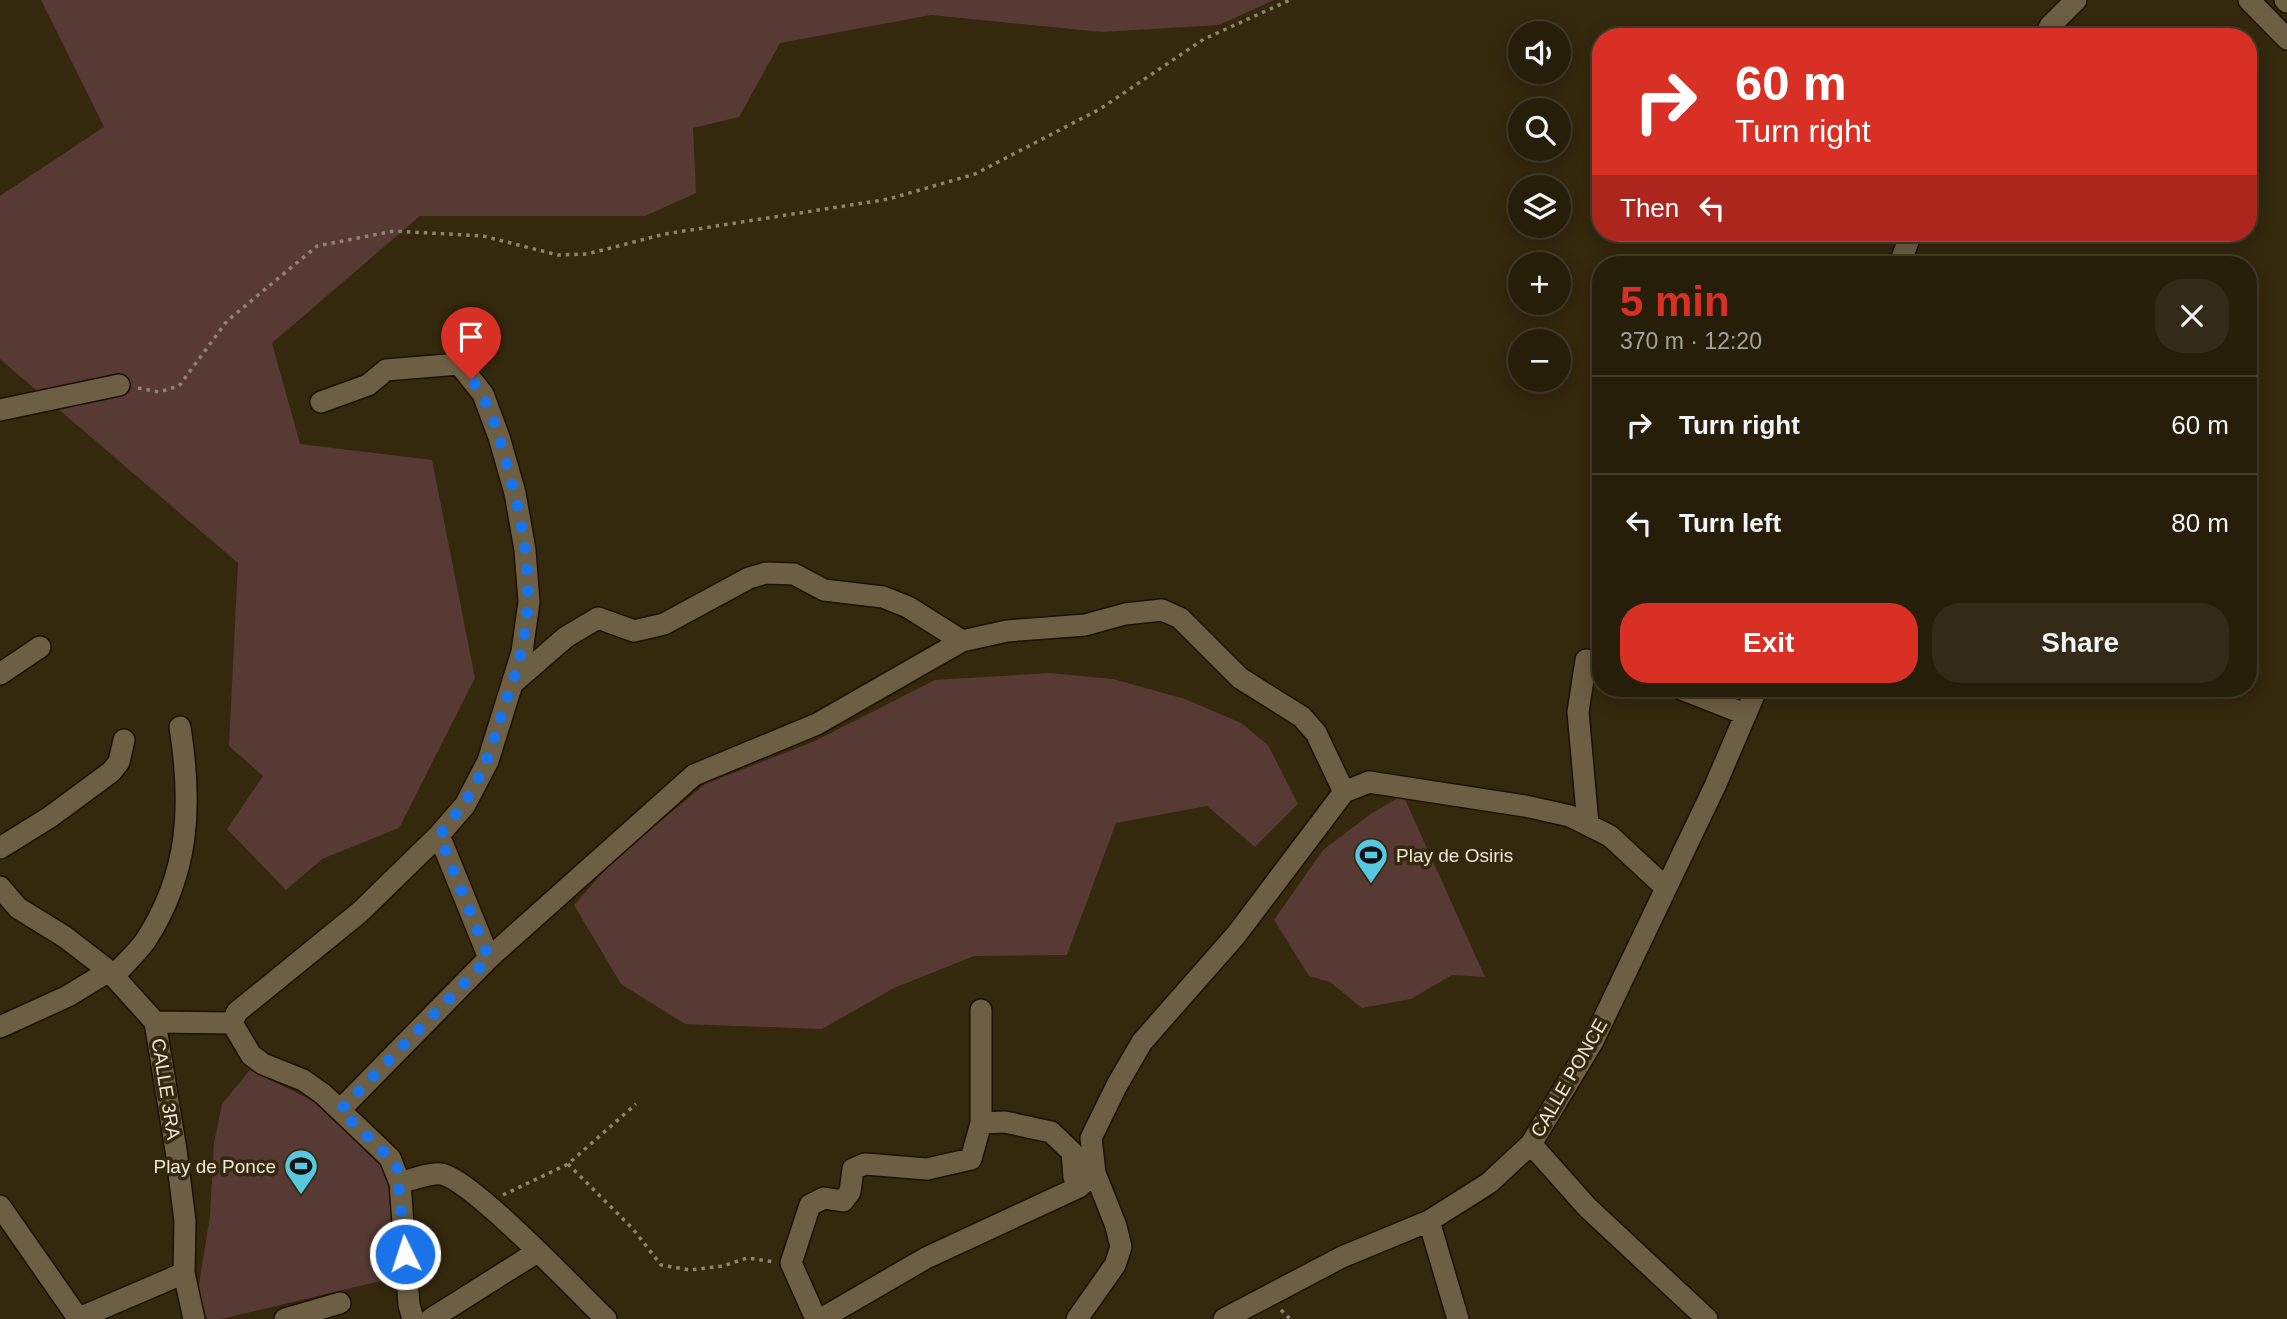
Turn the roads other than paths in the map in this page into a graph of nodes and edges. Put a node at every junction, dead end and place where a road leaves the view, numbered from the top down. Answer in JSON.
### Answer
{"nodes":[{"id":1,"x":2076,"y":0,"type":"edge"},
{"id":2,"x":2249,"y":0,"type":"edge"},
{"id":3,"x":2049,"y":28,"type":"edge"},
{"id":4,"x":2287,"y":39,"type":"edge"},
{"id":5,"x":119,"y":385,"type":"road end"},
{"id":6,"x":321,"y":402,"type":"dead end"},
{"id":7,"x":0,"y":410,"type":"edge"},
{"id":8,"x":962,"y":641,"type":"junction"},
{"id":9,"x":40,"y":647,"type":"dead end"},
{"id":10,"x":1592,"y":661,"type":"edge"},
{"id":11,"x":0,"y":674,"type":"edge"},
{"id":12,"x":511,"y":684,"type":"junction"},
{"id":13,"x":1702,"y":697,"type":"edge"},
{"id":14,"x":1753,"y":697,"type":"edge"},
{"id":15,"x":1745,"y":714,"type":"junction"},
{"id":16,"x":180,"y":727,"type":"dead end"},
{"id":17,"x":124,"y":740,"type":"dead end"},
{"id":18,"x":1344,"y":792,"type":"junction"},
{"id":19,"x":1588,"y":824,"type":"junction"},
{"id":20,"x":439,"y":835,"type":"junction"},
{"id":21,"x":0,"y":848,"type":"edge"},
{"id":22,"x":0,"y":887,"type":"edge"},
{"id":23,"x":1665,"y":887,"type":"junction"},
{"id":24,"x":489,"y":958,"type":"junction"},
{"id":25,"x":111,"y":973,"type":"junction"},
{"id":26,"x":981,"y":1010,"type":"dead end"},
{"id":27,"x":155,"y":1022,"type":"junction"},
{"id":28,"x":232,"y":1023,"type":"junction"},
{"id":29,"x":0,"y":1027,"type":"edge"},
{"id":30,"x":340,"y":1110,"type":"junction"},
{"id":31,"x":981,"y":1123,"type":"junction"},
{"id":32,"x":1531,"y":1144,"type":"junction"},
{"id":33,"x":1087,"y":1180,"type":"junction"},
{"id":34,"x":400,"y":1183,"type":"junction"},
{"id":35,"x":0,"y":1206,"type":"edge"},
{"id":36,"x":1429,"y":1221,"type":"junction"},
{"id":37,"x":537,"y":1252,"type":"junction"},
{"id":38,"x":184,"y":1273,"type":"junction"},
{"id":39,"x":340,"y":1303,"type":"dead end"},
{"id":40,"x":78,"y":1319,"type":"edge"},
{"id":41,"x":194,"y":1319,"type":"edge"},
{"id":42,"x":285,"y":1319,"type":"edge"},
{"id":43,"x":413,"y":1319,"type":"edge"},
{"id":44,"x":431,"y":1319,"type":"edge"},
{"id":45,"x":606,"y":1319,"type":"edge"},
{"id":46,"x":818,"y":1319,"type":"edge"},
{"id":47,"x":1077,"y":1319,"type":"edge"},
{"id":48,"x":1224,"y":1319,"type":"edge"},
{"id":49,"x":1458,"y":1319,"type":"edge"},
{"id":50,"x":1707,"y":1319,"type":"edge"}],
"edges":[{"from":1,"to":3,"type":"street"},
{"from":2,"to":4,"type":"street"},
{"from":5,"to":7,"type":"street"},
{"from":6,"to":12,"type":"street"},
{"from":8,"to":12,"type":"street"},
{"from":8,"to":18,"type":"street"},
{"from":8,"to":24,"type":"street"},
{"from":9,"to":11,"type":"street"},
{"from":10,"to":19,"type":"street"},
{"from":12,"to":20,"type":"street"},
{"from":13,"to":15,"type":"street"},
{"from":14,"to":15,"type":"street","name":"CALLE PONCE"},
{"from":15,"to":23,"type":"street","name":"CALLE PONCE"},
{"from":16,"to":25,"type":"street"},
{"from":17,"to":21,"type":"street"},
{"from":18,"to":19,"type":"street"},
{"from":18,"to":33,"type":"street"},
{"from":19,"to":23,"type":"street"},
{"from":20,"to":24,"type":"street"},
{"from":20,"to":28,"type":"street"},
{"from":22,"to":25,"type":"street","name":"CALLE 3RA"},
{"from":23,"to":32,"type":"street","name":"CALLE PONCE"},
{"from":24,"to":30,"type":"street"},
{"from":25,"to":27,"type":"street","name":"CALLE 3RA"},
{"from":25,"to":29,"type":"street"},
{"from":26,"to":31,"type":"street"},
{"from":27,"to":28,"type":"street"},
{"from":27,"to":38,"type":"street","name":"CALLE 3RA"},
{"from":28,"to":30,"type":"street"},
{"from":30,"to":34,"type":"street"},
{"from":31,"to":33,"type":"street"},
{"from":31,"to":46,"type":"street"},
{"from":32,"to":36,"type":"street","name":"CALLE PONCE"},
{"from":32,"to":50,"type":"street"},
{"from":33,"to":46,"type":"street"},
{"from":33,"to":47,"type":"street"},
{"from":34,"to":37,"type":"street"},
{"from":34,"to":43,"type":"street"},
{"from":35,"to":40,"type":"street"},
{"from":36,"to":48,"type":"street","name":"CALLE PONCE"},
{"from":36,"to":49,"type":"street"},
{"from":37,"to":44,"type":"street"},
{"from":37,"to":45,"type":"street"},
{"from":38,"to":40,"type":"street"},
{"from":38,"to":41,"type":"street","name":"CALLE 3RA"},
{"from":39,"to":42,"type":"street"}]}
